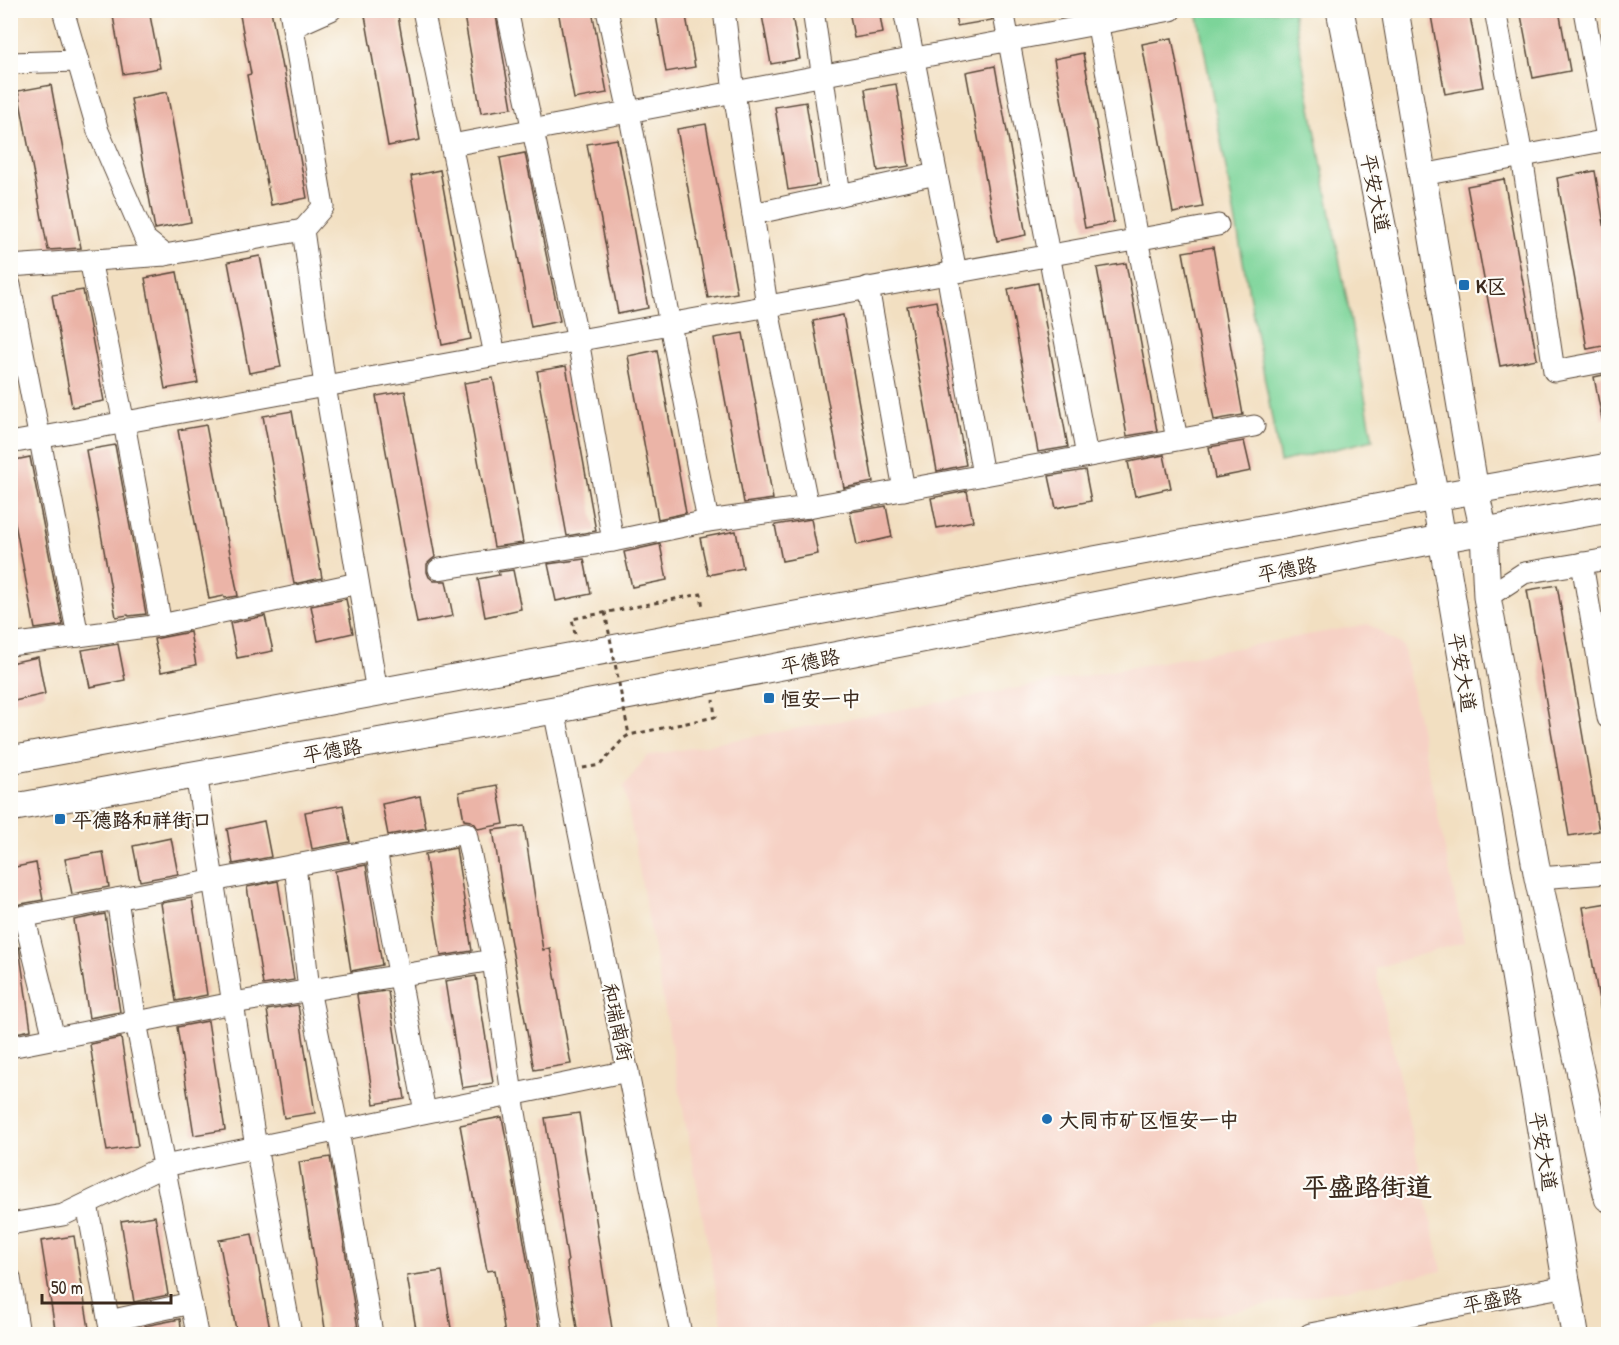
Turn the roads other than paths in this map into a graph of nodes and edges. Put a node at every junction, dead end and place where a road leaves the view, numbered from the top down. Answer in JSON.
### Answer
{"nodes":[{"id":1,"x":63,"y":10,"type":"edge"},
{"id":2,"x":331,"y":10,"type":"edge"},
{"id":3,"x":423,"y":10,"type":"edge"},
{"id":4,"x":507,"y":10,"type":"edge"},
{"id":5,"x":606,"y":10,"type":"edge"},
{"id":6,"x":724,"y":10,"type":"edge"},
{"id":7,"x":813,"y":10,"type":"edge"},
{"id":8,"x":904,"y":10,"type":"edge"},
{"id":9,"x":1003,"y":10,"type":"edge"},
{"id":10,"x":1171,"y":10,"type":"edge"},
{"id":11,"x":1340,"y":10,"type":"edge"},
{"id":12,"x":1395,"y":10,"type":"edge"},
{"id":13,"x":1495,"y":10,"type":"edge"},
{"id":14,"x":1584,"y":10,"type":"edge"},
{"id":15,"x":1096,"y":17,"type":"edge"},
{"id":16,"x":291,"y":19,"type":"edge"},
{"id":17,"x":1009,"y":41,"type":"junction"},
{"id":18,"x":913,"y":59,"type":"junction"},
{"id":19,"x":78,"y":61,"type":"junction"},
{"id":20,"x":10,"y":63,"type":"edge"},
{"id":21,"x":824,"y":76,"type":"junction"},
{"id":22,"x":734,"y":92,"type":"junction"},
{"id":23,"x":629,"y":112,"type":"junction"},
{"id":24,"x":533,"y":129,"type":"junction"},
{"id":25,"x":1608,"y":142,"type":"edge"},
{"id":26,"x":452,"y":144,"type":"junction"},
{"id":27,"x":1522,"y":156,"type":"junction"},
{"id":28,"x":936,"y":174,"type":"junction"},
{"id":29,"x":1422,"y":175,"type":"junction"},
{"id":30,"x":840,"y":195,"type":"junction"},
{"id":31,"x":753,"y":214,"type":"junction"},
{"id":32,"x":1218,"y":225,"type":"dead end"},
{"id":33,"x":303,"y":230,"type":"junction"},
{"id":34,"x":1137,"y":239,"type":"junction"},
{"id":35,"x":165,"y":255,"type":"junction"},
{"id":36,"x":1049,"y":255,"type":"junction"},
{"id":37,"x":90,"y":260,"type":"junction"},
{"id":38,"x":10,"y":266,"type":"edge"},
{"id":39,"x":952,"y":272,"type":"junction"},
{"id":40,"x":10,"y":285,"type":"edge"},
{"id":41,"x":868,"y":287,"type":"junction"},
{"id":42,"x":767,"y":305,"type":"junction"},
{"id":43,"x":670,"y":323,"type":"junction"},
{"id":44,"x":578,"y":340,"type":"junction"},
{"id":45,"x":495,"y":355,"type":"junction"},
{"id":46,"x":1608,"y":361,"type":"edge"},
{"id":47,"x":325,"y":386,"type":"junction"},
{"id":48,"x":124,"y":423,"type":"junction"},
{"id":49,"x":1254,"y":426,"type":"dead end"},
{"id":50,"x":39,"y":438,"type":"junction"},
{"id":51,"x":1178,"y":440,"type":"junction"},
{"id":52,"x":10,"y":443,"type":"edge"},
{"id":53,"x":1087,"y":456,"type":"junction"},
{"id":54,"x":1608,"y":467,"type":"edge"},
{"id":55,"x":983,"y":475,"type":"junction"},
{"id":56,"x":904,"y":490,"type":"junction"},
{"id":57,"x":1475,"y":491,"type":"junction"},
{"id":58,"x":1435,"y":497,"type":"junction"},
{"id":59,"x":808,"y":507,"type":"junction"},
{"id":60,"x":1608,"y":509,"type":"edge"},
{"id":61,"x":708,"y":521,"type":"junction"},
{"id":62,"x":1484,"y":531,"type":"junction"},
{"id":63,"x":1440,"y":539,"type":"junction"},
{"id":64,"x":613,"y":541,"type":"junction"},
{"id":65,"x":1608,"y":559,"type":"edge"},
{"id":66,"x":1582,"y":563,"type":"junction"},
{"id":67,"x":439,"y":569,"type":"dead end"},
{"id":68,"x":358,"y":584,"type":"junction"},
{"id":69,"x":1487,"y":597,"type":"junction"},
{"id":70,"x":161,"y":625,"type":"junction"},
{"id":71,"x":78,"y":636,"type":"junction"},
{"id":72,"x":10,"y":645,"type":"edge"},
{"id":73,"x":377,"y":692,"type":"junction"},
{"id":74,"x":554,"y":710,"type":"junction"},
{"id":75,"x":1608,"y":718,"type":"edge"},
{"id":76,"x":10,"y":760,"type":"edge"},
{"id":77,"x":196,"y":774,"type":"junction"},
{"id":78,"x":10,"y":808,"type":"edge"},
{"id":79,"x":376,"y":850,"type":"junction"},
{"id":80,"x":295,"y":865,"type":"junction"},
{"id":81,"x":1608,"y":873,"type":"edge"},
{"id":82,"x":1538,"y":878,"type":"junction"},
{"id":83,"x":213,"y":880,"type":"junction"},
{"id":84,"x":117,"y":899,"type":"junction"},
{"id":85,"x":17,"y":918,"type":"edge"},
{"id":86,"x":493,"y":960,"type":"junction"},
{"id":87,"x":399,"y":975,"type":"junction"},
{"id":88,"x":309,"y":990,"type":"junction"},
{"id":89,"x":233,"y":1003,"type":"junction"},
{"id":90,"x":136,"y":1022,"type":"junction"},
{"id":91,"x":54,"y":1038,"type":"junction"},
{"id":92,"x":10,"y":1047,"type":"edge"},
{"id":93,"x":628,"y":1071,"type":"junction"},
{"id":94,"x":512,"y":1095,"type":"junction"},
{"id":95,"x":425,"y":1113,"type":"junction"},
{"id":96,"x":339,"y":1130,"type":"junction"},
{"id":97,"x":256,"y":1147,"type":"junction"},
{"id":98,"x":164,"y":1166,"type":"junction"},
{"id":99,"x":1608,"y":1198,"type":"edge"},
{"id":100,"x":87,"y":1204,"type":"junction"},
{"id":101,"x":10,"y":1224,"type":"edge"},
{"id":102,"x":10,"y":1278,"type":"edge"},
{"id":103,"x":1567,"y":1286,"type":"junction"},
{"id":104,"x":191,"y":1303,"type":"junction"},
{"id":105,"x":110,"y":1328,"type":"edge"},
{"id":106,"x":19,"y":1335,"type":"edge"},
{"id":107,"x":197,"y":1335,"type":"edge"},
{"id":108,"x":291,"y":1335,"type":"edge"},
{"id":109,"x":372,"y":1335,"type":"edge"},
{"id":110,"x":554,"y":1335,"type":"edge"},
{"id":111,"x":681,"y":1335,"type":"edge"},
{"id":112,"x":1310,"y":1335,"type":"edge"},
{"id":113,"x":1575,"y":1335,"type":"edge"}],
"edges":[{"from":1,"to":19,"type":"street"},
{"from":2,"to":16,"type":"street"},
{"from":3,"to":26,"type":"street"},
{"from":4,"to":24,"type":"street"},
{"from":5,"to":23,"type":"street"},
{"from":6,"to":22,"type":"street"},
{"from":7,"to":21,"type":"street"},
{"from":8,"to":18,"type":"street"},
{"from":9,"to":17,"type":"street"},
{"from":10,"to":15,"type":"street"},
{"from":11,"to":58,"type":"main road","name":"平安大道"},
{"from":12,"to":29,"type":"main road","name":"平安大道"},
{"from":13,"to":27,"type":"street"},
{"from":14,"to":25,"type":"street"},
{"from":15,"to":17,"type":"street"},
{"from":15,"to":34,"type":"street"},
{"from":16,"to":33,"type":"street"},
{"from":17,"to":18,"type":"street"},
{"from":17,"to":36,"type":"street"},
{"from":18,"to":21,"type":"street"},
{"from":18,"to":28,"type":"street"},
{"from":19,"to":20,"type":"street"},
{"from":19,"to":35,"type":"street"},
{"from":21,"to":22,"type":"street"},
{"from":21,"to":30,"type":"street"},
{"from":22,"to":23,"type":"street"},
{"from":22,"to":31,"type":"street"},
{"from":23,"to":24,"type":"street"},
{"from":23,"to":43,"type":"street"},
{"from":24,"to":26,"type":"street"},
{"from":24,"to":44,"type":"street"},
{"from":25,"to":27,"type":"street"},
{"from":26,"to":45,"type":"street"},
{"from":27,"to":29,"type":"street"},
{"from":27,"to":46,"type":"street"},
{"from":28,"to":30,"type":"street"},
{"from":28,"to":39,"type":"street"},
{"from":29,"to":57,"type":"main road","name":"平安大道"},
{"from":30,"to":31,"type":"street"},
{"from":31,"to":42,"type":"street"},
{"from":32,"to":34,"type":"street"},
{"from":33,"to":35,"type":"street"},
{"from":33,"to":47,"type":"street"},
{"from":34,"to":36,"type":"street"},
{"from":34,"to":51,"type":"street"},
{"from":35,"to":37,"type":"street"},
{"from":36,"to":39,"type":"street"},
{"from":36,"to":53,"type":"street"},
{"from":37,"to":38,"type":"street"},
{"from":37,"to":48,"type":"street"},
{"from":39,"to":41,"type":"street"},
{"from":39,"to":55,"type":"street"},
{"from":40,"to":50,"type":"street"},
{"from":41,"to":42,"type":"street"},
{"from":41,"to":56,"type":"street"},
{"from":42,"to":43,"type":"street"},
{"from":42,"to":59,"type":"street"},
{"from":43,"to":44,"type":"street"},
{"from":43,"to":61,"type":"street"},
{"from":44,"to":45,"type":"street"},
{"from":44,"to":64,"type":"street"},
{"from":45,"to":47,"type":"street"},
{"from":47,"to":48,"type":"street"},
{"from":47,"to":68,"type":"street"},
{"from":48,"to":50,"type":"street"},
{"from":48,"to":70,"type":"street"},
{"from":49,"to":51,"type":"street"},
{"from":50,"to":52,"type":"street"},
{"from":50,"to":71,"type":"street"},
{"from":51,"to":53,"type":"street"},
{"from":53,"to":55,"type":"street"},
{"from":54,"to":57,"type":"main road"},
{"from":55,"to":56,"type":"street"},
{"from":56,"to":59,"type":"street"},
{"from":57,"to":58,"type":"main road"},
{"from":57,"to":62,"type":"main road","name":"平安大道"},
{"from":58,"to":63,"type":"main road","name":"平安大道"},
{"from":58,"to":73,"type":"main road"},
{"from":59,"to":61,"type":"street"},
{"from":60,"to":62,"type":"main road","name":"平德路"},
{"from":61,"to":64,"type":"street"},
{"from":62,"to":63,"type":"main road","name":"平德路"},
{"from":62,"to":69,"type":"main road","name":"平安大道"},
{"from":63,"to":74,"type":"main road","name":"平德路"},
{"from":63,"to":103,"type":"main road","name":"平安大道"},
{"from":64,"to":67,"type":"street"},
{"from":65,"to":66,"type":"street"},
{"from":66,"to":69,"type":"street"},
{"from":66,"to":75,"type":"street"},
{"from":68,"to":70,"type":"street"},
{"from":68,"to":73,"type":"street"},
{"from":69,"to":82,"type":"main road","name":"平安大道"},
{"from":70,"to":71,"type":"street"},
{"from":71,"to":72,"type":"street"},
{"from":73,"to":76,"type":"main road"},
{"from":74,"to":77,"type":"main road","name":"平德路"},
{"from":74,"to":93,"type":"street","name":"和瑞南街"},
{"from":77,"to":78,"type":"main road","name":"平德路"},
{"from":77,"to":83,"type":"street"},
{"from":79,"to":80,"type":"street"},
{"from":79,"to":86,"type":"street"},
{"from":79,"to":87,"type":"street"},
{"from":80,"to":83,"type":"street"},
{"from":80,"to":88,"type":"street"},
{"from":81,"to":82,"type":"street"},
{"from":82,"to":99,"type":"main road","name":"平安大道"},
{"from":83,"to":84,"type":"street"},
{"from":83,"to":89,"type":"street"},
{"from":84,"to":85,"type":"street"},
{"from":84,"to":90,"type":"street"},
{"from":85,"to":91,"type":"street"},
{"from":86,"to":87,"type":"street"},
{"from":86,"to":94,"type":"street"},
{"from":87,"to":88,"type":"street"},
{"from":87,"to":95,"type":"street"},
{"from":88,"to":89,"type":"street"},
{"from":88,"to":96,"type":"street"},
{"from":89,"to":90,"type":"street"},
{"from":89,"to":97,"type":"street"},
{"from":90,"to":91,"type":"street"},
{"from":90,"to":98,"type":"street"},
{"from":91,"to":92,"type":"street"},
{"from":93,"to":94,"type":"street"},
{"from":93,"to":111,"type":"street","name":"和瑞南街"},
{"from":94,"to":95,"type":"street"},
{"from":94,"to":110,"type":"street"},
{"from":95,"to":96,"type":"street"},
{"from":96,"to":97,"type":"street"},
{"from":96,"to":109,"type":"street"},
{"from":97,"to":98,"type":"street"},
{"from":97,"to":108,"type":"street"},
{"from":98,"to":100,"type":"street"},
{"from":98,"to":104,"type":"street"},
{"from":100,"to":101,"type":"street"},
{"from":100,"to":105,"type":"street"},
{"from":102,"to":106,"type":"street"},
{"from":103,"to":112,"type":"street","name":"平盛路"},
{"from":103,"to":113,"type":"main road","name":"平安大道"},
{"from":104,"to":105,"type":"street"},
{"from":104,"to":107,"type":"street"}]}
